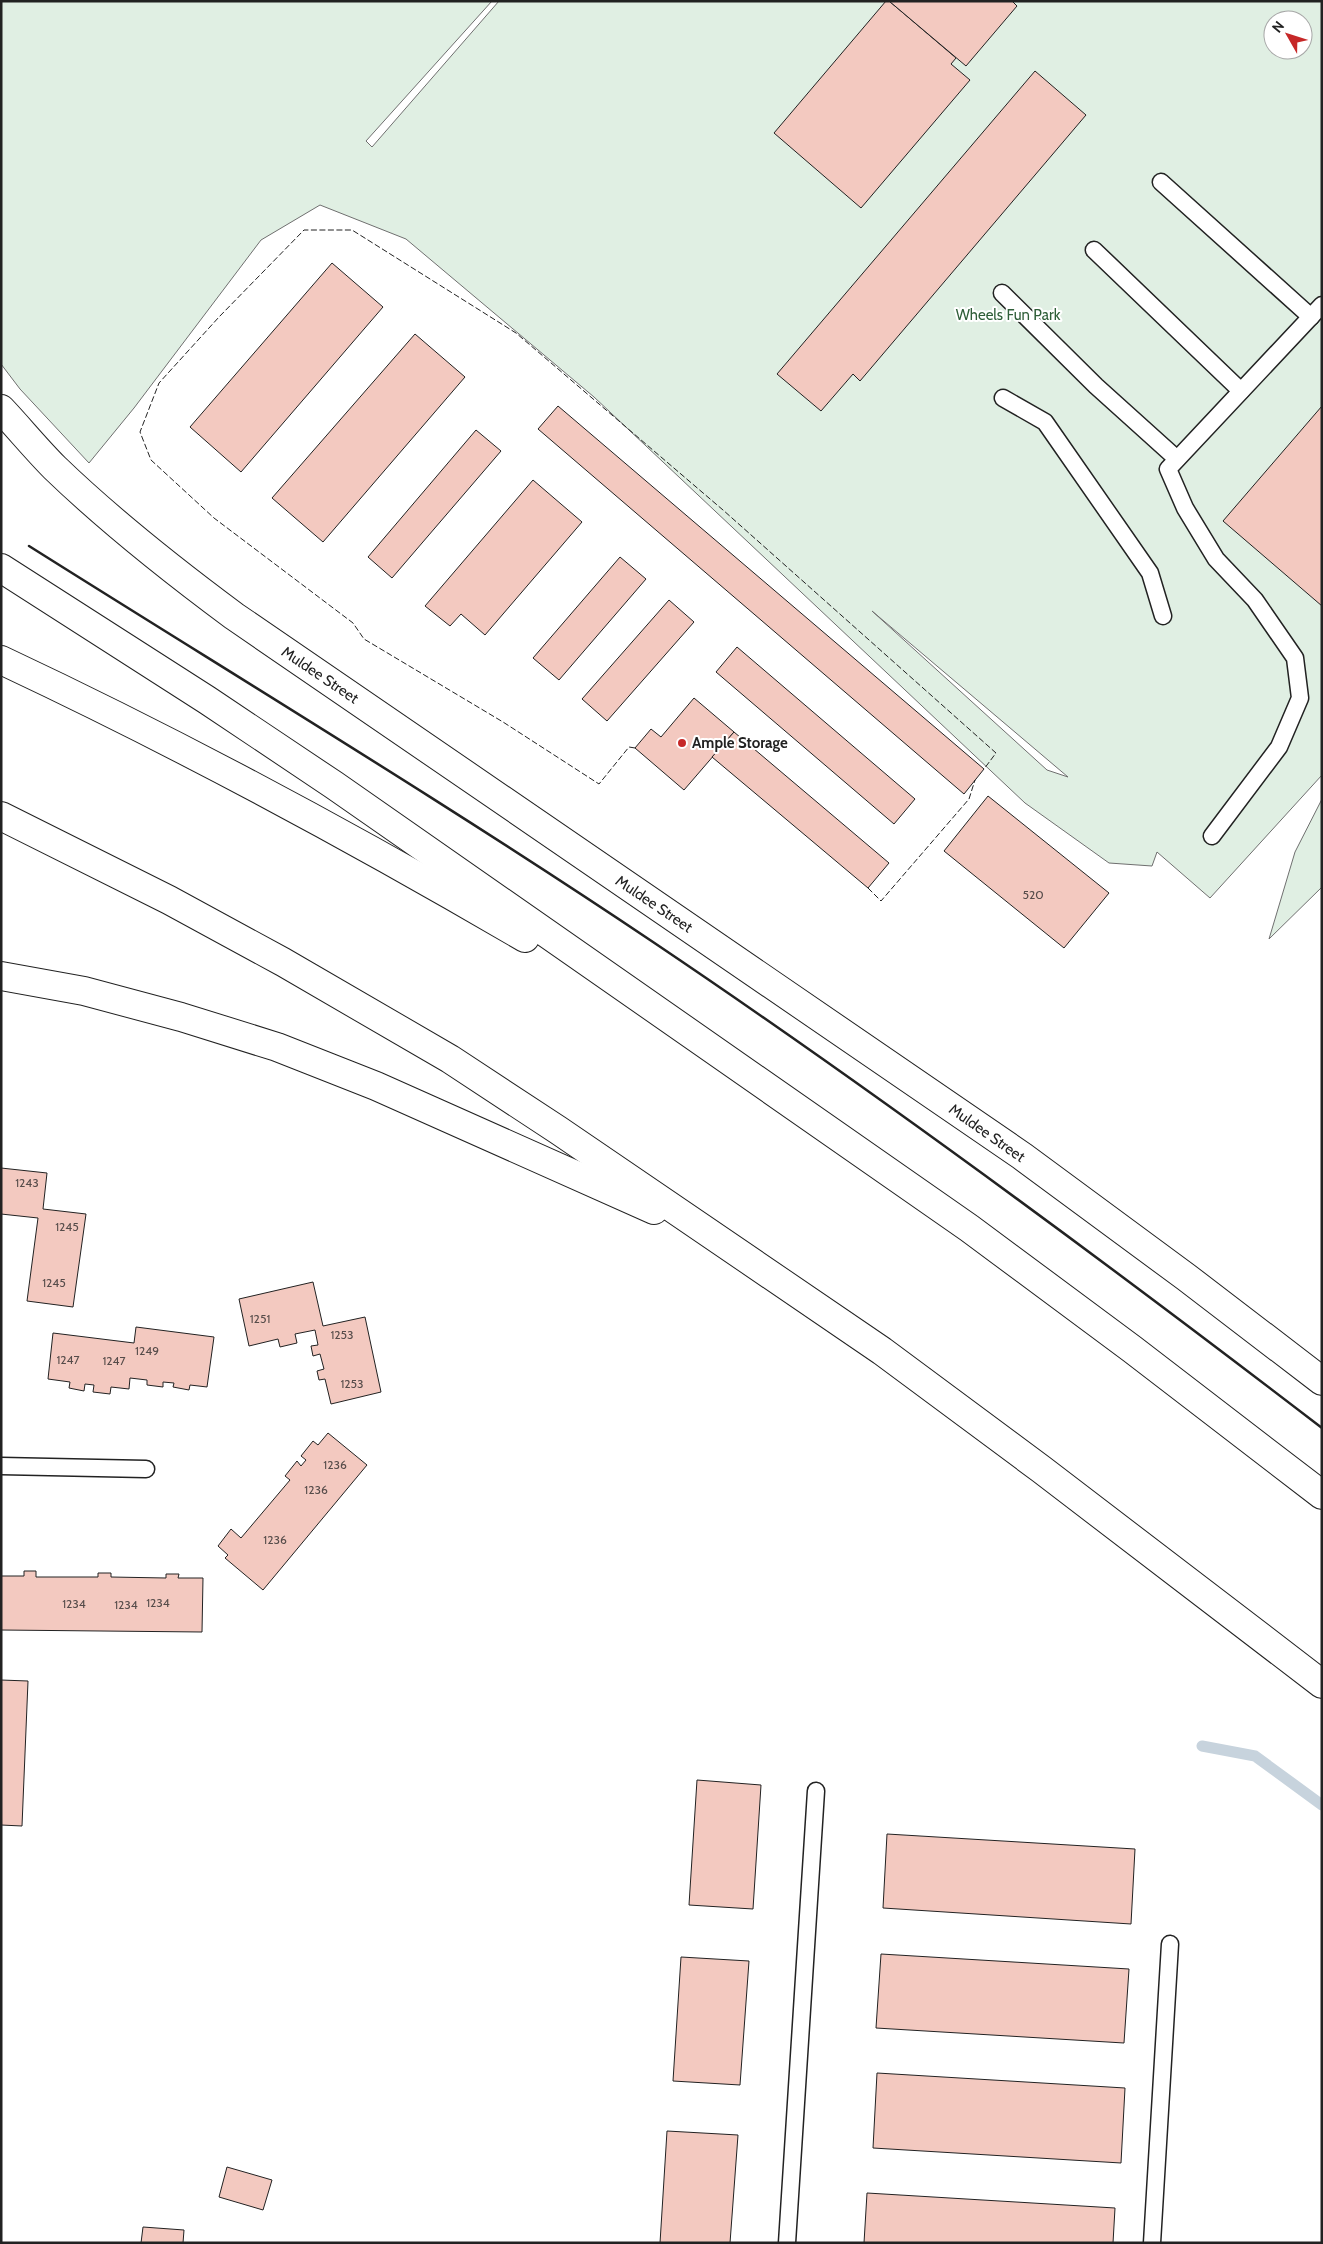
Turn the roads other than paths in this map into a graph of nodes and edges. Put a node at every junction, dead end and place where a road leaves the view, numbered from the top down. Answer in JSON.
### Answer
{"nodes":[{"id":1,"x":1161,"y":182,"type":"dead end"},
{"id":2,"x":1094,"y":250,"type":"dead end"},
{"id":3,"x":1002,"y":293,"type":"dead end"},
{"id":4,"x":1316,"y":311,"type":"edge"},
{"id":5,"x":1241,"y":391,"type":"junction"},
{"id":6,"x":1003,"y":398,"type":"dead end"},
{"id":7,"x":1,"y":409,"type":"edge"},
{"id":8,"x":1178,"y":459,"type":"junction"},
{"id":9,"x":1,"y":568,"type":"edge"},
{"id":10,"x":1163,"y":616,"type":"dead end"},
{"id":11,"x":1,"y":660,"type":"edge"},
{"id":12,"x":1,"y":816,"type":"edge"},
{"id":13,"x":1212,"y":836,"type":"dead end"},
{"id":14,"x":1,"y":976,"type":"edge"},
{"id":15,"x":805,"y":1115,"type":"junction"},
{"id":16,"x":722,"y":1240,"type":"junction"},
{"id":17,"x":1322,"y":1381,"type":"edge"},
{"id":18,"x":1,"y":1466,"type":"edge"},
{"id":19,"x":146,"y":1468,"type":"dead end"},
{"id":20,"x":1322,"y":1495,"type":"edge"},
{"id":21,"x":1322,"y":1684,"type":"edge"},
{"id":22,"x":816,"y":1791,"type":"dead end"},
{"id":23,"x":1170,"y":1944,"type":"dead end"},
{"id":24,"x":786,"y":2243,"type":"edge"},
{"id":25,"x":1152,"y":2243,"type":"edge"}],
"edges":[{"from":1,"to":4,"type":"lane"},
{"from":2,"to":5,"type":"lane"},
{"from":3,"to":8,"type":"lane"},
{"from":4,"to":5,"type":"lane"},
{"from":5,"to":8,"type":"lane"},
{"from":6,"to":10,"type":"lane"},
{"from":7,"to":17,"type":"main road","name":"Muldee Street"},
{"from":8,"to":13,"type":"lane"},
{"from":9,"to":15,"type":"main road"},
{"from":11,"to":15,"type":"main road"},
{"from":12,"to":16,"type":"main road"},
{"from":14,"to":16,"type":"main road"},
{"from":15,"to":20,"type":"main road"},
{"from":16,"to":21,"type":"main road"},
{"from":18,"to":19,"type":"lane"},
{"from":22,"to":24,"type":"lane"},
{"from":23,"to":25,"type":"lane"}]}
